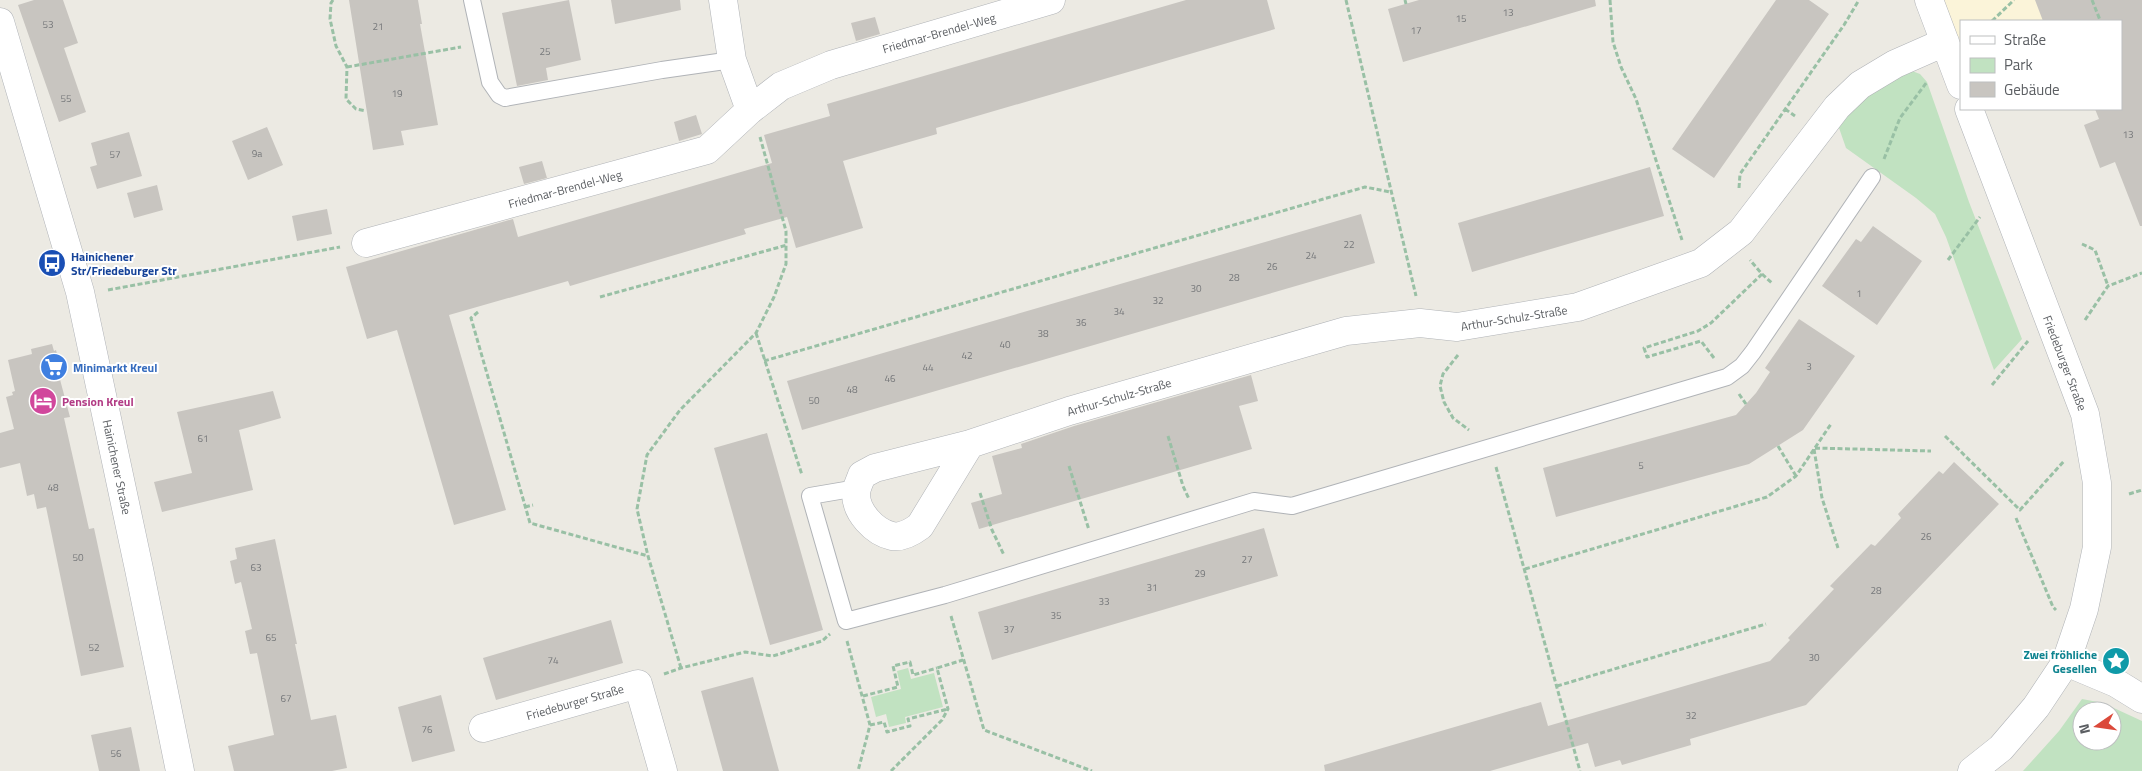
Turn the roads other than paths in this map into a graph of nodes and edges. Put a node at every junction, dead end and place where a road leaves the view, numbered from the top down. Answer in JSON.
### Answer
{"nodes":[{"id":1,"x":472,"y":0,"type":"edge"},
{"id":2,"x":723,"y":0,"type":"edge"},
{"id":3,"x":1051,"y":0,"type":"edge"},
{"id":4,"x":1929,"y":0,"type":"edge"},
{"id":5,"x":1,"y":31,"type":"edge"},
{"id":6,"x":1945,"y":42,"type":"junction"},
{"id":7,"x":732,"y":60,"type":"junction"},
{"id":8,"x":1960,"y":83,"type":"edge"},
{"id":9,"x":750,"y":110,"type":"junction"},
{"id":10,"x":1969,"y":110,"type":"edge"},
{"id":11,"x":1872,"y":177,"type":"road end"},
{"id":12,"x":366,"y":243,"type":"road end"},
{"id":13,"x":970,"y":444,"type":"junction"},
{"id":14,"x":857,"y":488,"type":"junction"},
{"id":15,"x":2066,"y":662,"type":"junction"},
{"id":16,"x":2142,"y":699,"type":"edge"},
{"id":17,"x":483,"y":728,"type":"dead end"},
{"id":18,"x":180,"y":771,"type":"edge"},
{"id":19,"x":663,"y":771,"type":"edge"},
{"id":20,"x":1972,"y":771,"type":"edge"}],
"edges":[{"from":1,"to":7,"type":"lane"},
{"from":2,"to":7,"type":"street"},
{"from":3,"to":9,"type":"street","name":"Friedmar-Brendel-Weg"},
{"from":4,"to":6,"type":"street"},
{"from":5,"to":18,"type":"street","name":"Hainichener Straße"},
{"from":6,"to":8,"type":"street"},
{"from":6,"to":13,"type":"street","name":"Arthur-Schulz-Straße"},
{"from":7,"to":9,"type":"street"},
{"from":9,"to":12,"type":"street","name":"Friedmar-Brendel-Weg"},
{"from":10,"to":15,"type":"street","name":"Friedeburger Straße"},
{"from":11,"to":14,"type":"lane"},
{"from":13,"to":14,"type":"street","name":"Arthur-Schulz-Straße"},
{"from":13,"to":14,"type":"street"},
{"from":15,"to":16,"type":"street"},
{"from":15,"to":20,"type":"street","name":"Friedeburger Straße"},
{"from":17,"to":19,"type":"street","name":"Friedeburger Straße"}]}
